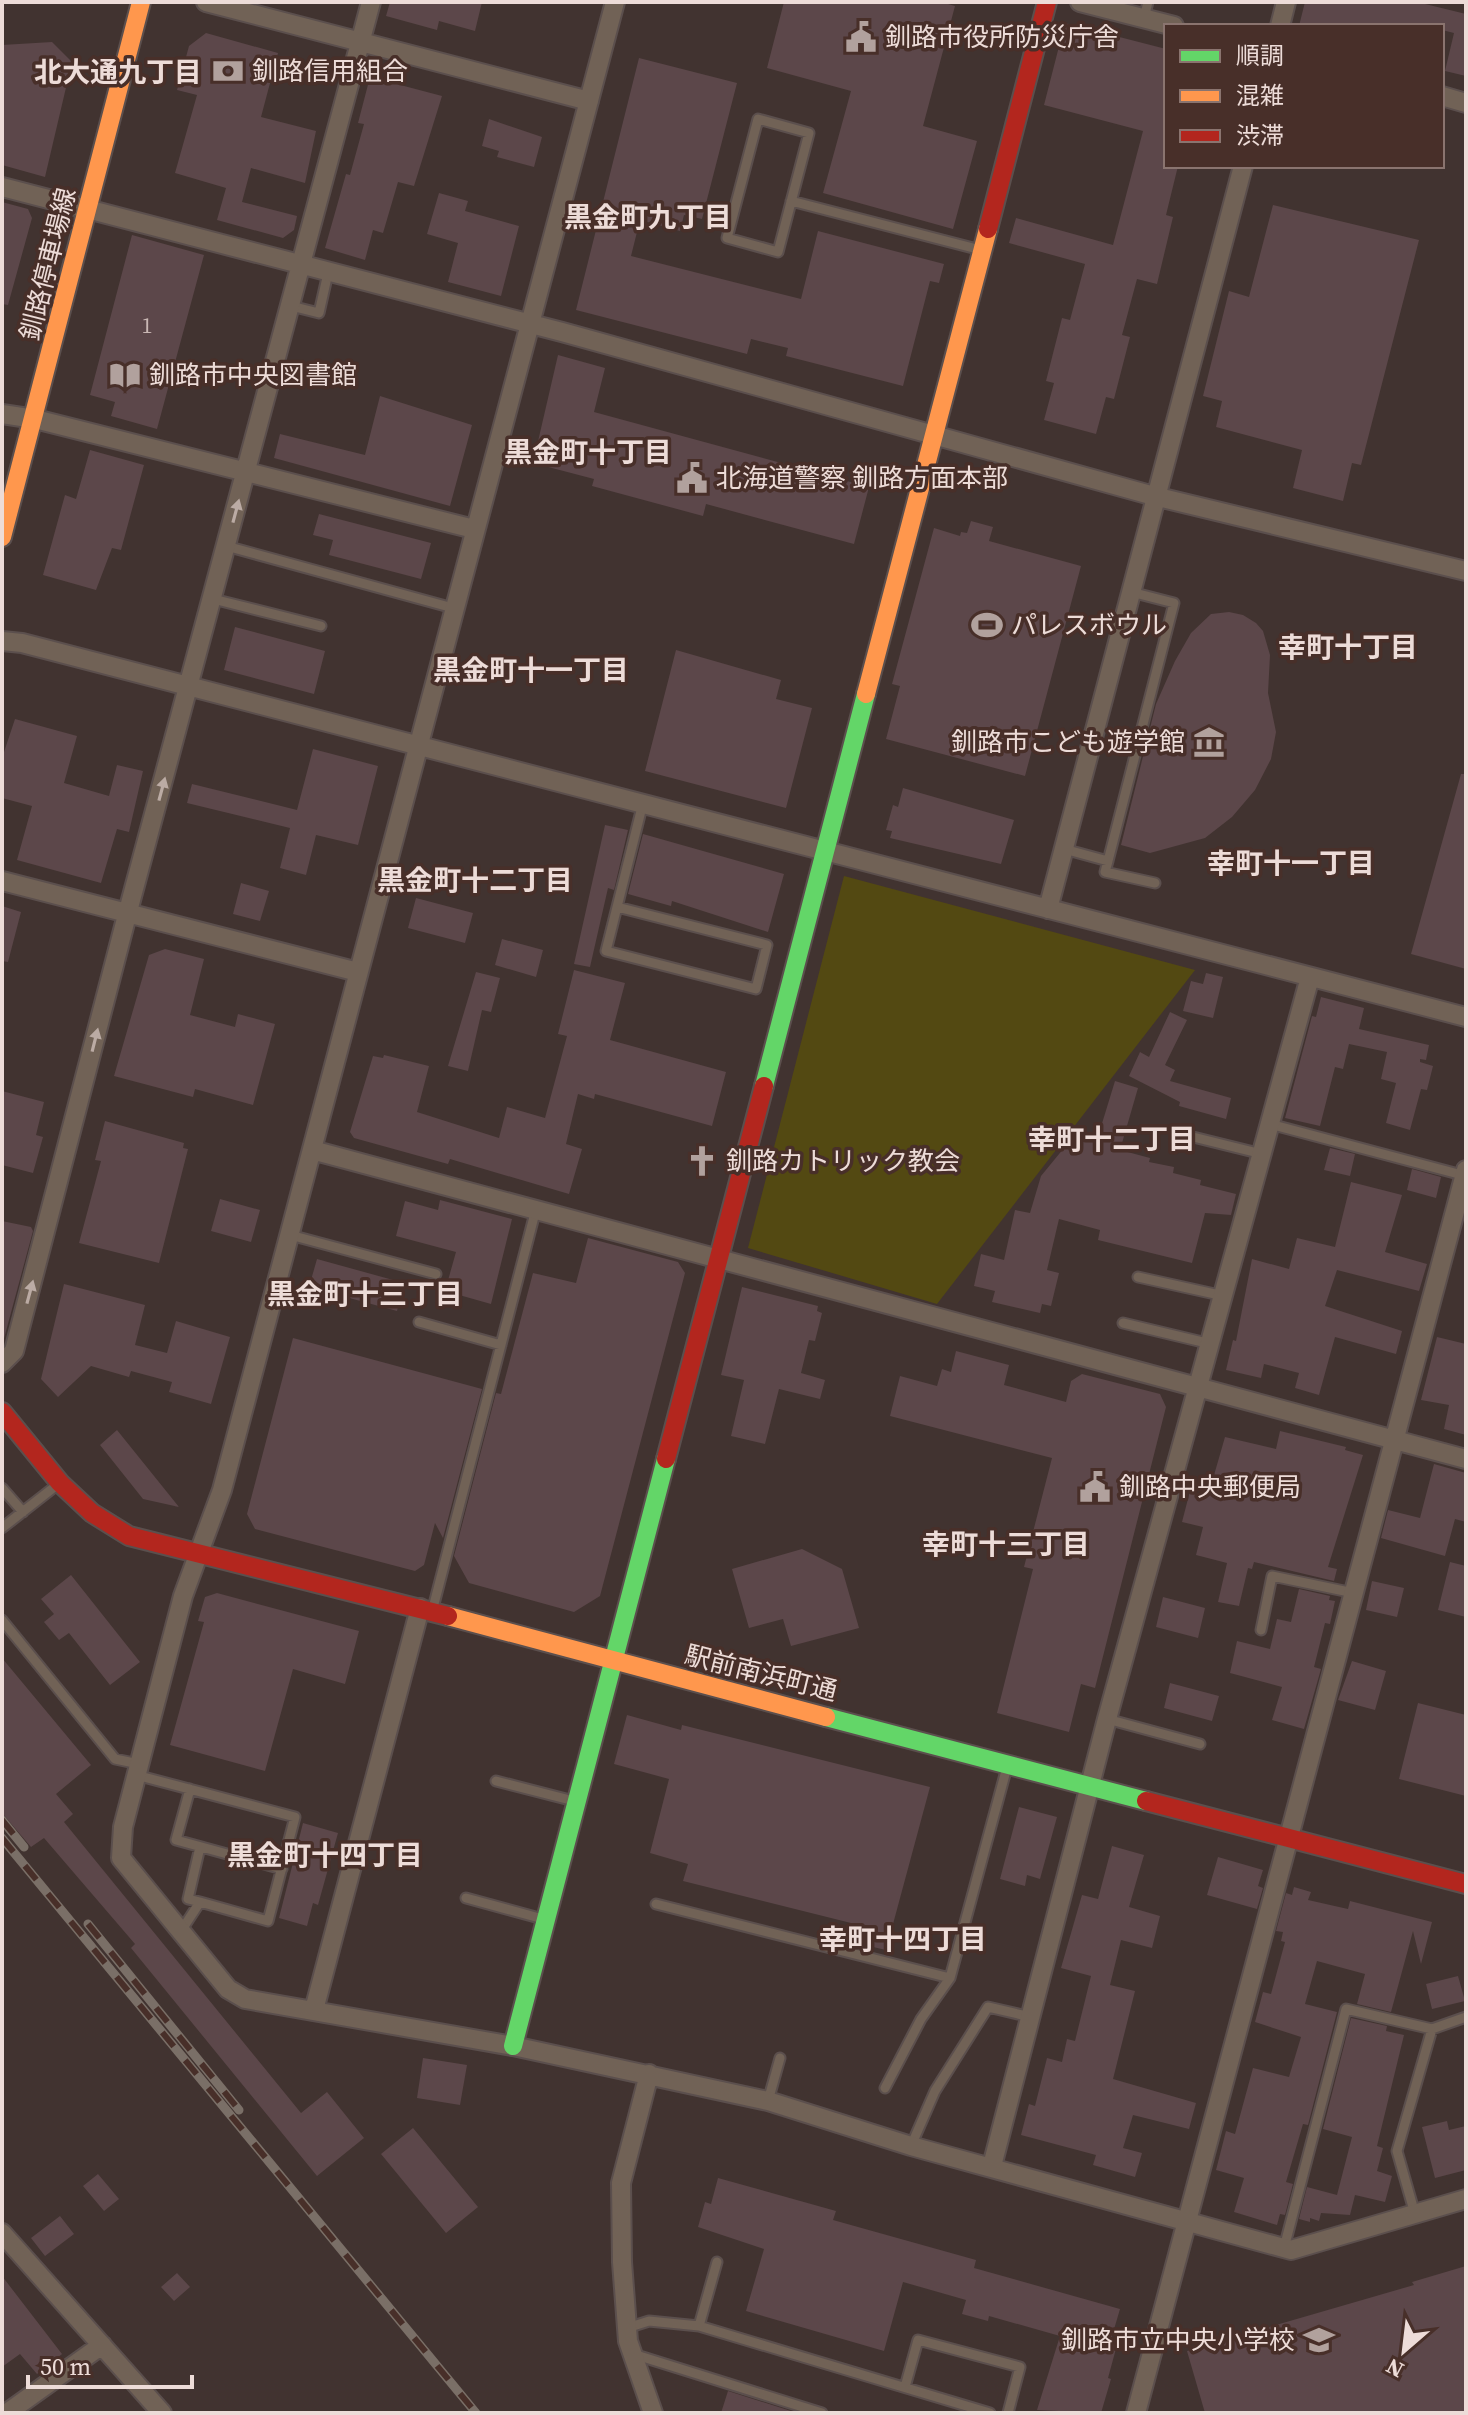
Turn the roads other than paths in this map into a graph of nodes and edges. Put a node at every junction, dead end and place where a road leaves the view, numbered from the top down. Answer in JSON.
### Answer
{"nodes":[{"id":1,"x":141,"y":2,"type":"edge"},
{"id":2,"x":206,"y":2,"type":"edge"},
{"id":3,"x":371,"y":2,"type":"edge"},
{"id":4,"x":615,"y":2,"type":"edge"},
{"id":5,"x":1047,"y":2,"type":"edge"},
{"id":6,"x":1080,"y":2,"type":"edge"},
{"id":7,"x":1286,"y":2,"type":"edge"},
{"id":8,"x":1146,"y":10,"type":"edge"},
{"id":9,"x":1170,"y":24,"type":"edge"},
{"id":10,"x":1280,"y":24,"type":"edge"},
{"id":11,"x":362,"y":40,"type":"junction"},
{"id":12,"x":1444,"y":97,"type":"edge"},
{"id":13,"x":589,"y":101,"type":"junction"},
{"id":14,"x":1466,"y":103,"type":"edge"},
{"id":15,"x":1242,"y":168,"type":"edge"},
{"id":16,"x":2,"y":187,"type":"edge"},
{"id":17,"x":791,"y":201,"type":"junction"},
{"id":18,"x":88,"y":209,"type":"junction"},
{"id":19,"x":981,"y":250,"type":"junction"},
{"id":20,"x":302,"y":266,"type":"junction"},
{"id":21,"x":328,"y":273,"type":"junction"},
{"id":22,"x":291,"y":306,"type":"junction"},
{"id":23,"x":529,"y":323,"type":"junction"},
{"id":24,"x":2,"y":414,"type":"edge"},
{"id":25,"x":35,"y":419,"type":"junction"},
{"id":26,"x":934,"y":432,"type":"junction"},
{"id":27,"x":246,"y":473,"type":"junction"},
{"id":28,"x":1154,"y":496,"type":"junction"},
{"id":29,"x":474,"y":529,"type":"junction"},
{"id":30,"x":2,"y":537,"type":"edge"},
{"id":31,"x":226,"y":546,"type":"junction"},
{"id":32,"x":1466,"y":571,"type":"edge"},
{"id":33,"x":1131,"y":592,"type":"junction"},
{"id":34,"x":213,"y":599,"type":"junction"},
{"id":35,"x":453,"y":608,"type":"junction"},
{"id":36,"x":321,"y":626,"type":"dead end"},
{"id":37,"x":2,"y":641,"type":"edge"},
{"id":38,"x":189,"y":688,"type":"junction"},
{"id":39,"x":416,"y":745,"type":"junction"},
{"id":40,"x":643,"y":803,"type":"junction"},
{"id":41,"x":1064,"y":849,"type":"junction"},
{"id":42,"x":825,"y":851,"type":"junction"},
{"id":43,"x":1108,"y":861,"type":"junction"},
{"id":44,"x":2,"y":881,"type":"edge"},
{"id":45,"x":1155,"y":883,"type":"dead end"},
{"id":46,"x":617,"y":907,"type":"junction"},
{"id":47,"x":1048,"y":909,"type":"junction"},
{"id":48,"x":127,"y":915,"type":"junction"},
{"id":49,"x":358,"y":972,"type":"junction"},
{"id":50,"x":1310,"y":977,"type":"junction"},
{"id":51,"x":1466,"y":1017,"type":"edge"},
{"id":52,"x":1270,"y":1124,"type":"junction"},
{"id":53,"x":1185,"y":1135,"type":"dead end"},
{"id":54,"x":312,"y":1150,"type":"junction"},
{"id":55,"x":1262,"y":1154,"type":"junction"},
{"id":56,"x":1466,"y":1174,"type":"edge"},
{"id":57,"x":536,"y":1209,"type":"junction"},
{"id":58,"x":290,"y":1235,"type":"junction"},
{"id":59,"x":720,"y":1259,"type":"junction"},
{"id":60,"x":436,"y":1274,"type":"dead end"},
{"id":61,"x":1138,"y":1277,"type":"dead end"},
{"id":62,"x":1224,"y":1296,"type":"junction"},
{"id":63,"x":419,"y":1322,"type":"dead end"},
{"id":64,"x":1123,"y":1323,"type":"dead end"},
{"id":65,"x":1211,"y":1344,"type":"junction"},
{"id":66,"x":501,"y":1345,"type":"junction"},
{"id":67,"x":2,"y":1363,"type":"edge"},
{"id":68,"x":1199,"y":1387,"type":"junction"},
{"id":69,"x":2,"y":1412,"type":"edge"},
{"id":70,"x":1395,"y":1439,"type":"junction"},
{"id":71,"x":1466,"y":1459,"type":"edge"},
{"id":72,"x":60,"y":1483,"type":"junction"},
{"id":73,"x":2,"y":1488,"type":"edge"},
{"id":74,"x":23,"y":1512,"type":"junction"},
{"id":75,"x":2,"y":1528,"type":"edge"},
{"id":76,"x":198,"y":1556,"type":"junction"},
{"id":77,"x":1354,"y":1593,"type":"junction"},
{"id":78,"x":426,"y":1610,"type":"junction"},
{"id":79,"x":2,"y":1620,"type":"edge"},
{"id":80,"x":1261,"y":1630,"type":"dead end"},
{"id":81,"x":614,"y":1662,"type":"junction"},
{"id":82,"x":1107,"y":1719,"type":"junction"},
{"id":83,"x":1200,"y":1744,"type":"dead end"},
{"id":84,"x":1007,"y":1764,"type":"junction"},
{"id":85,"x":138,"y":1770,"type":"junction"},
{"id":86,"x":496,"y":1781,"type":"dead end"},
{"id":87,"x":1090,"y":1786,"type":"junction"},
{"id":88,"x":190,"y":1789,"type":"junction"},
{"id":89,"x":577,"y":1801,"type":"junction"},
{"id":90,"x":1288,"y":1837,"type":"junction"},
{"id":91,"x":200,"y":1847,"type":"junction"},
{"id":92,"x":282,"y":1869,"type":"junction"},
{"id":93,"x":1466,"y":1884,"type":"edge"},
{"id":94,"x":466,"y":1898,"type":"dead end"},
{"id":95,"x":200,"y":1902,"type":"junction"},
{"id":96,"x":656,"y":1904,"type":"dead end"},
{"id":97,"x":546,"y":1920,"type":"junction"},
{"id":98,"x":181,"y":1931,"type":"junction"},
{"id":99,"x":950,"y":1978,"type":"junction"},
{"id":100,"x":314,"y":2010,"type":"junction"},
{"id":101,"x":1031,"y":2017,"type":"junction"},
{"id":102,"x":1466,"y":2017,"type":"edge"},
{"id":103,"x":1432,"y":2029,"type":"junction"},
{"id":104,"x":513,"y":2046,"type":"junction"},
{"id":105,"x":780,"y":2058,"type":"dead end"},
{"id":106,"x":649,"y":2074,"type":"junction"},
{"id":107,"x":885,"y":2088,"type":"dead end"},
{"id":108,"x":768,"y":2101,"type":"junction"},
{"id":109,"x":911,"y":2146,"type":"junction"},
{"id":110,"x":992,"y":2166,"type":"junction"},
{"id":111,"x":1466,"y":2199,"type":"edge"},
{"id":112,"x":1415,"y":2214,"type":"junction"},
{"id":113,"x":1186,"y":2220,"type":"junction"},
{"id":114,"x":2,"y":2233,"type":"edge"},
{"id":115,"x":1284,"y":2248,"type":"junction"},
{"id":116,"x":717,"y":2262,"type":"dead end"},
{"id":117,"x":699,"y":2326,"type":"junction"},
{"id":118,"x":627,"y":2328,"type":"junction"},
{"id":119,"x":102,"y":2345,"type":"junction"},
{"id":120,"x":633,"y":2354,"type":"junction"},
{"id":121,"x":905,"y":2387,"type":"junction"},
{"id":122,"x":7,"y":2413,"type":"edge"},
{"id":123,"x":162,"y":2413,"type":"edge"},
{"id":124,"x":653,"y":2413,"type":"edge"},
{"id":125,"x":822,"y":2413,"type":"edge"},
{"id":126,"x":990,"y":2413,"type":"edge"},
{"id":127,"x":1008,"y":2413,"type":"edge"},
{"id":128,"x":1136,"y":2413,"type":"edge"}],
"edges":[{"from":1,"to":18,"type":"street","name":"釧路停車場線"},
{"from":2,"to":11,"type":"street"},
{"from":3,"to":11,"type":"street"},
{"from":4,"to":13,"type":"street"},
{"from":5,"to":19,"type":"street"},
{"from":6,"to":8,"type":"street"},
{"from":7,"to":10,"type":"street"},
{"from":8,"to":9,"type":"street"},
{"from":11,"to":13,"type":"street"},
{"from":11,"to":20,"type":"street"},
{"from":12,"to":14,"type":"street"},
{"from":13,"to":23,"type":"street"},
{"from":15,"to":28,"type":"street"},
{"from":16,"to":18,"type":"street"},
{"from":17,"to":17,"type":"lane"},
{"from":17,"to":19,"type":"lane"},
{"from":18,"to":20,"type":"street"},
{"from":18,"to":25,"type":"street","name":"釧路停車場線"},
{"from":19,"to":26,"type":"street"},
{"from":20,"to":21,"type":"street"},
{"from":20,"to":22,"type":"street"},
{"from":21,"to":22,"type":"lane"},
{"from":21,"to":23,"type":"street"},
{"from":22,"to":27,"type":"street"},
{"from":23,"to":26,"type":"street"},
{"from":23,"to":29,"type":"street"},
{"from":24,"to":25,"type":"street"},
{"from":25,"to":27,"type":"street"},
{"from":25,"to":30,"type":"street","name":"釧路停車場線"},
{"from":26,"to":28,"type":"street"},
{"from":26,"to":42,"type":"street"},
{"from":27,"to":29,"type":"street"},
{"from":31,"to":27,"type":"street","one_way":true},
{"from":28,"to":32,"type":"street"},
{"from":28,"to":33,"type":"street"},
{"from":29,"to":35,"type":"street"},
{"from":31,"to":34,"type":"street"},
{"from":31,"to":35,"type":"lane"},
{"from":33,"to":41,"type":"street"},
{"from":33,"to":43,"type":"lane"},
{"from":34,"to":36,"type":"lane"},
{"from":34,"to":38,"type":"street"},
{"from":35,"to":39,"type":"street"},
{"from":37,"to":38,"type":"street"},
{"from":38,"to":39,"type":"street"},
{"from":48,"to":38,"type":"street","one_way":true},
{"from":39,"to":40,"type":"street"},
{"from":39,"to":49,"type":"street"},
{"from":40,"to":42,"type":"street"},
{"from":40,"to":46,"type":"lane"},
{"from":41,"to":43,"type":"lane"},
{"from":41,"to":47,"type":"street"},
{"from":42,"to":47,"type":"street"},
{"from":42,"to":59,"type":"street"},
{"from":43,"to":45,"type":"lane"},
{"from":44,"to":48,"type":"street"},
{"from":46,"to":46,"type":"lane"},
{"from":47,"to":50,"type":"street"},
{"from":48,"to":49,"type":"street"},
{"from":67,"to":48,"type":"street","one_way":true},
{"from":49,"to":54,"type":"street"},
{"from":50,"to":51,"type":"street"},
{"from":50,"to":52,"type":"street"},
{"from":52,"to":55,"type":"street"},
{"from":52,"to":56,"type":"lane"},
{"from":53,"to":55,"type":"lane"},
{"from":54,"to":57,"type":"street"},
{"from":54,"to":58,"type":"street"},
{"from":55,"to":62,"type":"street"},
{"from":56,"to":70,"type":"street"},
{"from":57,"to":59,"type":"street"},
{"from":57,"to":66,"type":"lane"},
{"from":58,"to":60,"type":"lane"},
{"from":58,"to":76,"type":"street"},
{"from":59,"to":68,"type":"street"},
{"from":59,"to":81,"type":"street"},
{"from":61,"to":62,"type":"lane"},
{"from":62,"to":65,"type":"street"},
{"from":63,"to":66,"type":"lane"},
{"from":64,"to":65,"type":"lane"},
{"from":65,"to":68,"type":"street"},
{"from":66,"to":78,"type":"lane"},
{"from":68,"to":70,"type":"street"},
{"from":68,"to":82,"type":"street"},
{"from":69,"to":72,"type":"street"},
{"from":70,"to":71,"type":"street"},
{"from":70,"to":77,"type":"street"},
{"from":72,"to":74,"type":"lane"},
{"from":72,"to":76,"type":"street","name":"駅前南浜町通"},
{"from":73,"to":74,"type":"lane"},
{"from":74,"to":75,"type":"lane"},
{"from":76,"to":78,"type":"street","name":"駅前南浜町通"},
{"from":76,"to":85,"type":"street"},
{"from":77,"to":80,"type":"lane"},
{"from":77,"to":90,"type":"street"},
{"from":78,"to":81,"type":"street","name":"駅前南浜町通"},
{"from":78,"to":100,"type":"street"},
{"from":79,"to":85,"type":"lane"},
{"from":81,"to":84,"type":"street","name":"駅前南浜町通"},
{"from":81,"to":89,"type":"street"},
{"from":82,"to":83,"type":"lane"},
{"from":82,"to":87,"type":"street"},
{"from":84,"to":87,"type":"street","name":"駅前南浜町通"},
{"from":84,"to":99,"type":"lane"},
{"from":85,"to":88,"type":"lane"},
{"from":85,"to":98,"type":"street"},
{"from":86,"to":89,"type":"lane"},
{"from":87,"to":90,"type":"street","name":"駅前南浜町通"},
{"from":87,"to":101,"type":"street"},
{"from":88,"to":91,"type":"lane"},
{"from":88,"to":92,"type":"lane"},
{"from":89,"to":97,"type":"street"},
{"from":90,"to":93,"type":"street","name":"駅前南浜町通"},
{"from":90,"to":113,"type":"street"},
{"from":91,"to":92,"type":"lane"},
{"from":91,"to":95,"type":"lane"},
{"from":92,"to":95,"type":"lane"},
{"from":94,"to":97,"type":"lane"},
{"from":95,"to":98,"type":"lane"},
{"from":96,"to":99,"type":"lane"},
{"from":97,"to":104,"type":"street"},
{"from":98,"to":100,"type":"street"},
{"from":99,"to":107,"type":"lane"},
{"from":100,"to":104,"type":"street"},
{"from":101,"to":109,"type":"lane"},
{"from":101,"to":110,"type":"street"},
{"from":102,"to":103,"type":"lane"},
{"from":103,"to":112,"type":"lane"},
{"from":103,"to":115,"type":"lane"},
{"from":104,"to":106,"type":"street"},
{"from":105,"to":108,"type":"lane"},
{"from":106,"to":108,"type":"street"},
{"from":106,"to":118,"type":"street"},
{"from":108,"to":109,"type":"street"},
{"from":109,"to":110,"type":"street"},
{"from":110,"to":113,"type":"street"},
{"from":111,"to":112,"type":"street"},
{"from":112,"to":115,"type":"street"},
{"from":113,"to":115,"type":"street"},
{"from":113,"to":128,"type":"street"},
{"from":114,"to":119,"type":"street"},
{"from":116,"to":117,"type":"lane"},
{"from":117,"to":118,"type":"lane"},
{"from":117,"to":121,"type":"lane"},
{"from":118,"to":120,"type":"street"},
{"from":119,"to":122,"type":"street"},
{"from":119,"to":123,"type":"street"},
{"from":120,"to":124,"type":"street"},
{"from":120,"to":125,"type":"lane"},
{"from":121,"to":126,"type":"lane"},
{"from":121,"to":127,"type":"lane"}]}
